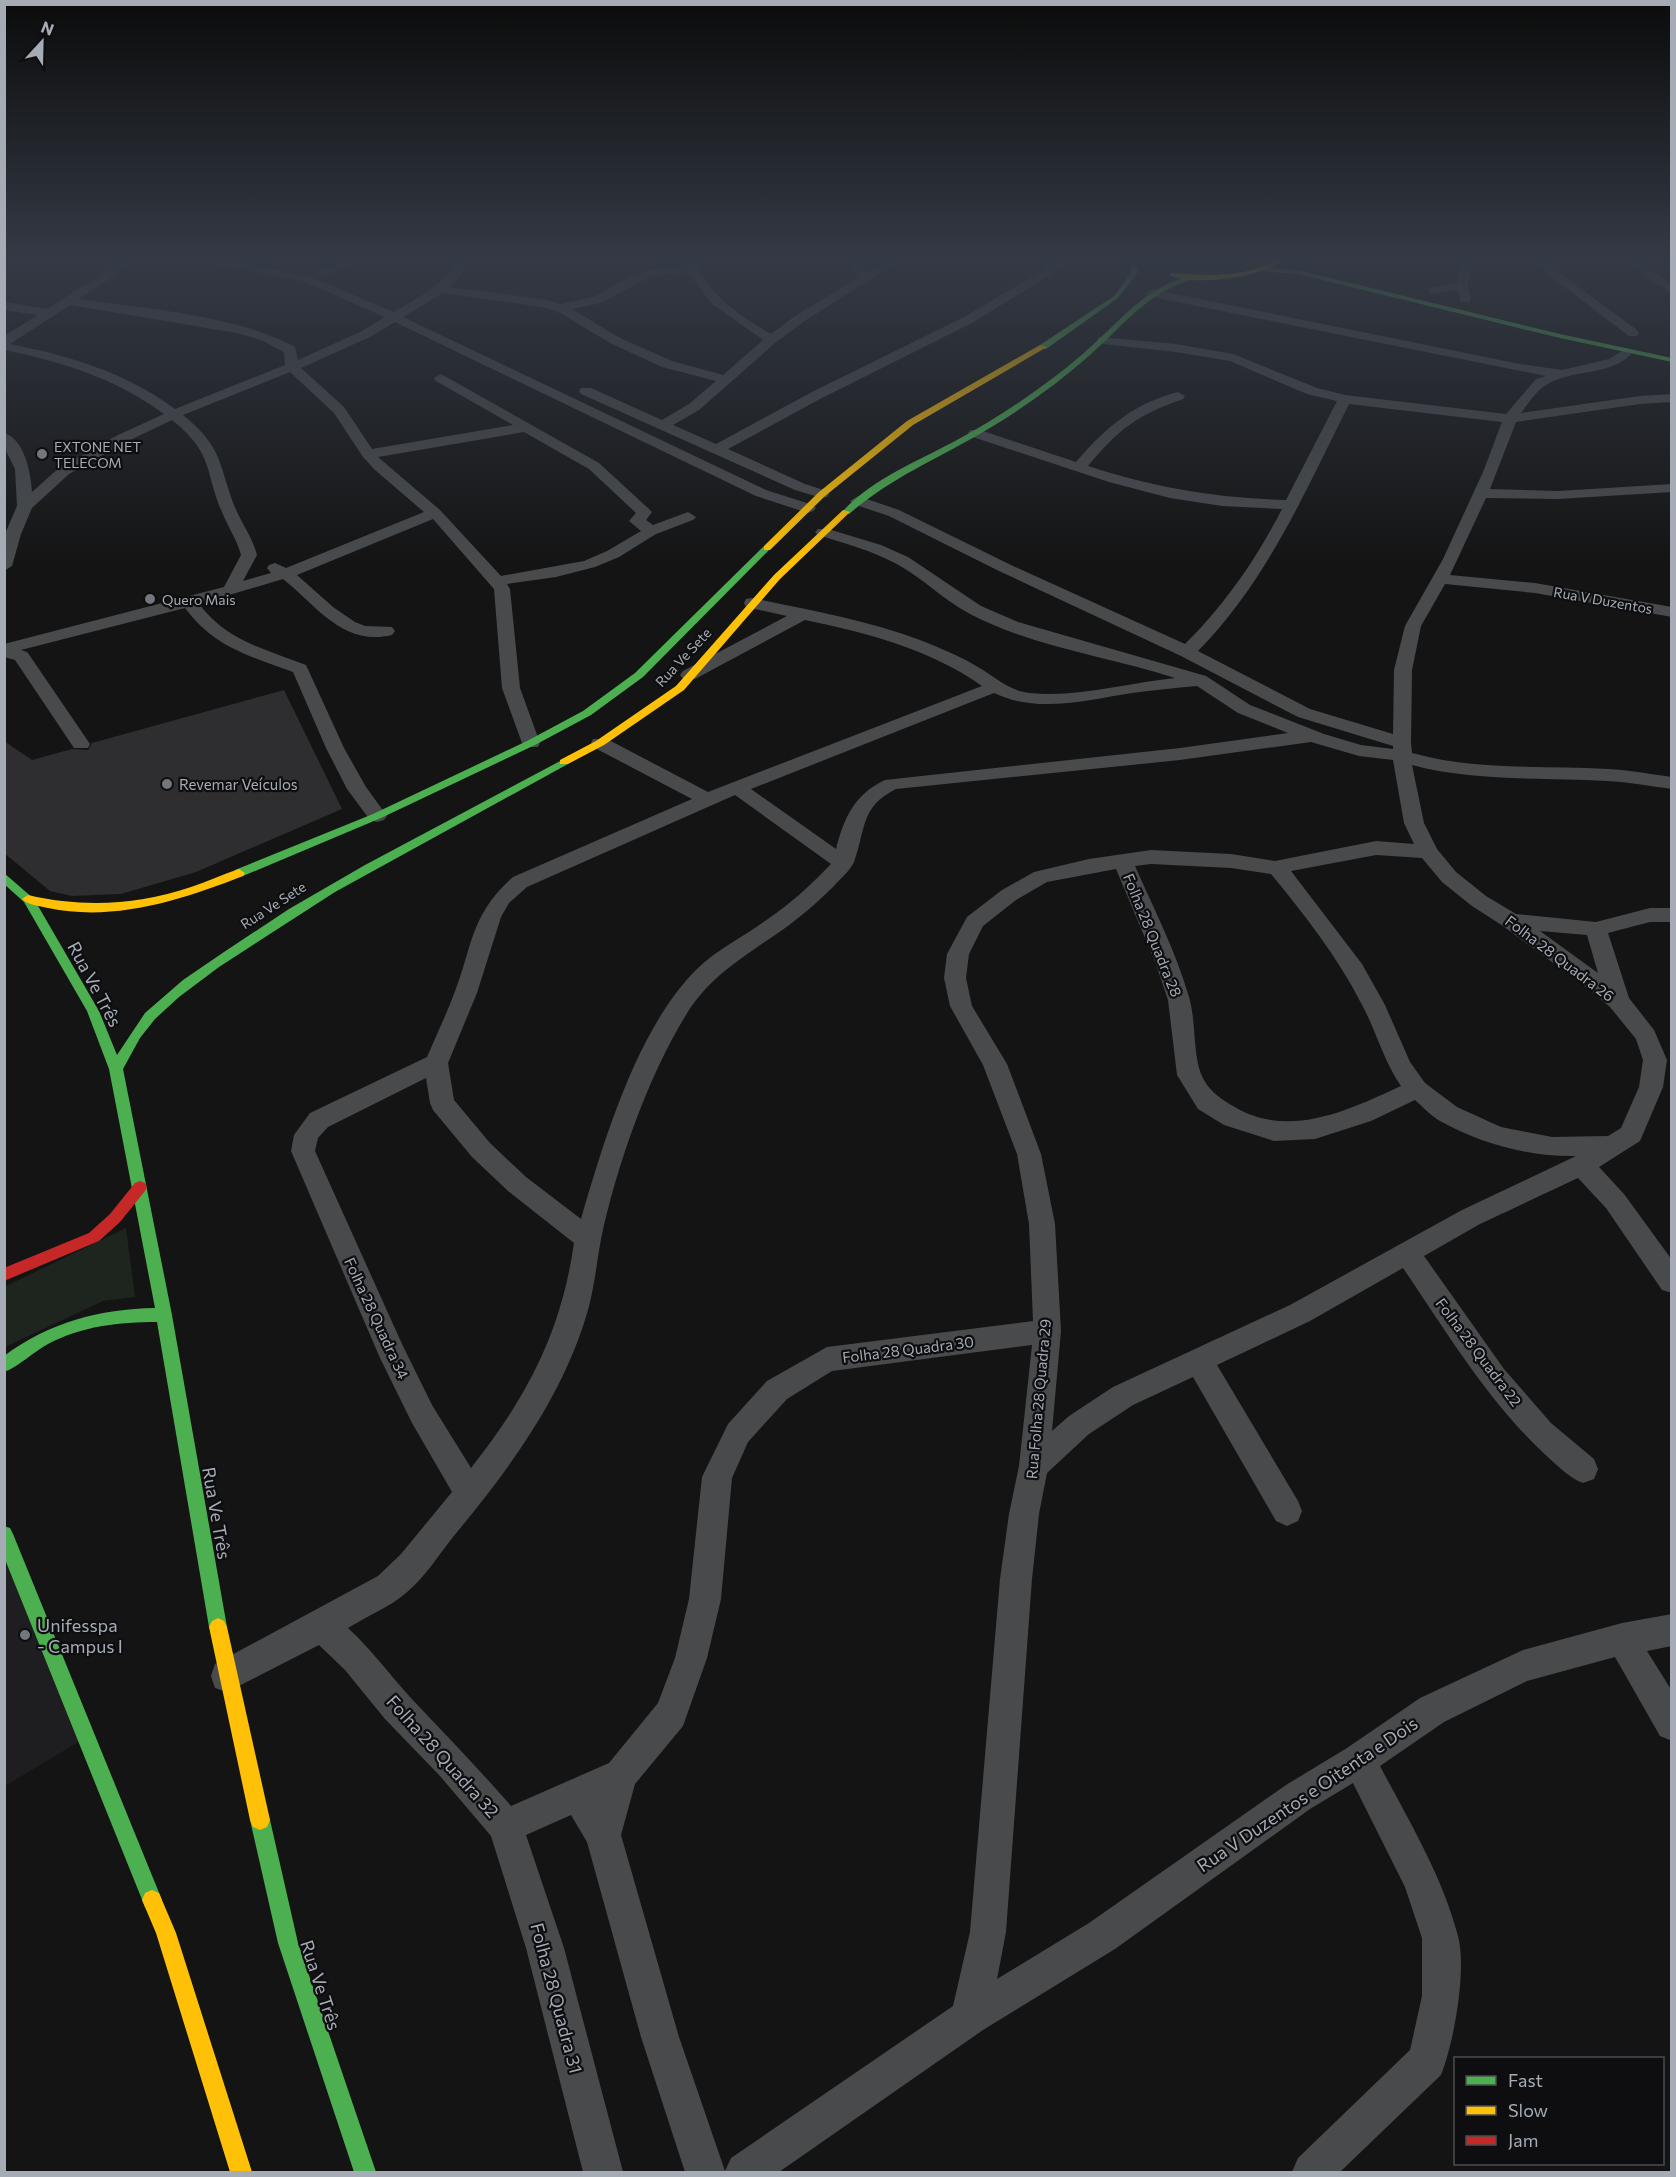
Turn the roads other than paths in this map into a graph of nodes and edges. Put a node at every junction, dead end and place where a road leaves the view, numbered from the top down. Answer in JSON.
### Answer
{"nodes":[{"id":1,"x":65,"y":361,"type":"edge"},
{"id":2,"x":291,"y":361,"type":"edge"},
{"id":3,"x":307,"y":361,"type":"edge"},
{"id":4,"x":485,"y":361,"type":"edge"},
{"id":5,"x":659,"y":361,"type":"edge"},
{"id":6,"x":746,"y":361,"type":"edge"},
{"id":7,"x":886,"y":361,"type":"edge"},
{"id":8,"x":1023,"y":361,"type":"edge"},
{"id":9,"x":1079,"y":361,"type":"edge"},
{"id":10,"x":1239,"y":361,"type":"edge"},
{"id":11,"x":1484,"y":361,"type":"edge"},
{"id":12,"x":1615,"y":361,"type":"edge"},
{"id":13,"x":292,"y":367,"type":"junction"},
{"id":14,"x":1520,"y":368,"type":"junction"},
{"id":15,"x":1563,"y":374,"type":"junction"},
{"id":16,"x":441,"y":378,"type":"dead end"},
{"id":17,"x":724,"y":379,"type":"junction"},
{"id":18,"x":1541,"y":382,"type":"junction"},
{"id":19,"x":578,"y":387,"type":"dead end"},
{"id":20,"x":150,"y":396,"type":"junction"},
{"id":21,"x":1178,"y":396,"type":"dead end"},
{"id":22,"x":1671,"y":398,"type":"edge"},
{"id":23,"x":952,"y":399,"type":"junction"},
{"id":24,"x":1345,"y":399,"type":"junction"},
{"id":25,"x":201,"y":403,"type":"junction"},
{"id":26,"x":965,"y":406,"type":"dead end"},
{"id":27,"x":926,"y":413,"type":"junction"},
{"id":28,"x":987,"y":413,"type":"dead end"},
{"id":29,"x":174,"y":414,"type":"junction"},
{"id":30,"x":1003,"y":415,"type":"junction"},
{"id":31,"x":948,"y":418,"type":"dead end"},
{"id":32,"x":1510,"y":419,"type":"junction"},
{"id":33,"x":662,"y":426,"type":"junction"},
{"id":34,"x":527,"y":427,"type":"junction"},
{"id":35,"x":970,"y":429,"type":"junction"},
{"id":36,"x":4,"y":437,"type":"edge"},
{"id":37,"x":716,"y":450,"type":"junction"},
{"id":38,"x":368,"y":454,"type":"junction"},
{"id":39,"x":35,"y":467,"type":"junction"},
{"id":40,"x":1080,"y":467,"type":"junction"},
{"id":41,"x":64,"y":471,"type":"junction"},
{"id":42,"x":1502,"y":476,"type":"junction"},
{"id":43,"x":1664,"y":489,"type":"edge"},
{"id":44,"x":1480,"y":493,"type":"junction"},
{"id":45,"x":822,"y":494,"type":"junction"},
{"id":46,"x":1558,"y":495,"type":"junction"},
{"id":47,"x":858,"y":501,"type":"junction"},
{"id":48,"x":1291,"y":505,"type":"junction"},
{"id":49,"x":25,"y":506,"type":"junction"},
{"id":50,"x":1671,"y":506,"type":"edge"},
{"id":51,"x":808,"y":508,"type":"junction"},
{"id":52,"x":644,"y":512,"type":"junction"},
{"id":53,"x":435,"y":513,"type":"junction"},
{"id":54,"x":688,"y":517,"type":"dead end"},
{"id":55,"x":670,"y":523,"type":"junction"},
{"id":56,"x":651,"y":531,"type":"junction"},
{"id":57,"x":824,"y":532,"type":"junction"},
{"id":58,"x":9,"y":537,"type":"edge"},
{"id":59,"x":249,"y":555,"type":"junction"},
{"id":60,"x":1462,"y":562,"type":"junction"},
{"id":61,"x":4,"y":566,"type":"edge"},
{"id":62,"x":287,"y":573,"type":"junction"},
{"id":63,"x":1440,"y":579,"type":"junction"},
{"id":64,"x":497,"y":581,"type":"junction"},
{"id":65,"x":1535,"y":588,"type":"junction"},
{"id":66,"x":230,"y":591,"type":"junction"},
{"id":67,"x":189,"y":602,"type":"junction"},
{"id":68,"x":753,"y":603,"type":"junction"},
{"id":69,"x":1671,"y":612,"type":"edge"},
{"id":70,"x":803,"y":614,"type":"junction"},
{"id":71,"x":386,"y":631,"type":"dead end"},
{"id":72,"x":6,"y":649,"type":"edge"},
{"id":73,"x":1187,"y":652,"type":"junction"},
{"id":74,"x":639,"y":675,"type":"junction"},
{"id":75,"x":1200,"y":680,"type":"junction"},
{"id":76,"x":685,"y":681,"type":"junction"},
{"id":77,"x":995,"y":687,"type":"junction"},
{"id":78,"x":1317,"y":738,"type":"junction"},
{"id":79,"x":531,"y":743,"type":"junction"},
{"id":80,"x":600,"y":743,"type":"junction"},
{"id":81,"x":81,"y":744,"type":"dead end"},
{"id":82,"x":1402,"y":749,"type":"junction"},
{"id":83,"x":1671,"y":783,"type":"edge"},
{"id":84,"x":737,"y":788,"type":"junction"},
{"id":85,"x":708,"y":800,"type":"junction"},
{"id":86,"x":377,"y":816,"type":"junction"},
{"id":87,"x":359,"y":824,"type":"junction"},
{"id":88,"x":351,"y":840,"type":"dead end"},
{"id":89,"x":1428,"y":852,"type":"junction"},
{"id":90,"x":361,"y":853,"type":"dead end"},
{"id":91,"x":385,"y":859,"type":"junction"},
{"id":92,"x":1123,"y":861,"type":"junction"},
{"id":93,"x":843,"y":863,"type":"junction"},
{"id":94,"x":1268,"y":866,"type":"junction"},
{"id":95,"x":4,"y":877,"type":"edge"},
{"id":96,"x":28,"y":899,"type":"junction"},
{"id":97,"x":1671,"y":915,"type":"edge"},
{"id":98,"x":1511,"y":921,"type":"junction"},
{"id":99,"x":1596,"y":929,"type":"junction"},
{"id":100,"x":1618,"y":1001,"type":"junction"},
{"id":101,"x":436,"y":1063,"type":"junction"},
{"id":102,"x":116,"y":1069,"type":"junction"},
{"id":103,"x":1417,"y":1089,"type":"junction"},
{"id":104,"x":1609,"y":1146,"type":"junction"},
{"id":105,"x":1582,"y":1165,"type":"junction"},
{"id":106,"x":140,"y":1187,"type":"junction"},
{"id":107,"x":588,"y":1239,"type":"junction"},
{"id":108,"x":1408,"y":1254,"type":"junction"},
{"id":109,"x":4,"y":1275,"type":"edge"},
{"id":110,"x":1671,"y":1282,"type":"edge"},
{"id":111,"x":164,"y":1315,"type":"junction"},
{"id":112,"x":1047,"y":1331,"type":"junction"},
{"id":113,"x":1199,"y":1361,"type":"junction"},
{"id":114,"x":4,"y":1365,"type":"edge"},
{"id":115,"x":1034,"y":1466,"type":"junction"},
{"id":116,"x":1583,"y":1469,"type":"dead end"},
{"id":117,"x":470,"y":1494,"type":"junction"},
{"id":118,"x":1287,"y":1511,"type":"dead end"},
{"id":119,"x":4,"y":1534,"type":"edge"},
{"id":120,"x":323,"y":1626,"type":"junction"},
{"id":121,"x":1671,"y":1630,"type":"edge"},
{"id":122,"x":1622,"y":1639,"type":"junction"},
{"id":123,"x":691,"y":1658,"type":"joint"},
{"id":124,"x":227,"y":1676,"type":"junction"},
{"id":125,"x":1671,"y":1724,"type":"edge"},
{"id":126,"x":1359,"y":1760,"type":"junction"},
{"id":127,"x":621,"y":1775,"type":"junction"},
{"id":128,"x":579,"y":1794,"type":"junction"},
{"id":129,"x":505,"y":1826,"type":"junction"},
{"id":130,"x":603,"y":1836,"type":"junction"},
{"id":131,"x":970,"y":2017,"type":"junction"},
{"id":132,"x":241,"y":2172,"type":"edge"},
{"id":133,"x":365,"y":2172,"type":"edge"},
{"id":134,"x":603,"y":2172,"type":"edge"},
{"id":135,"x":705,"y":2172,"type":"edge"},
{"id":136,"x":745,"y":2172,"type":"edge"},
{"id":137,"x":1312,"y":2172,"type":"edge"}],
"edges":[{"from":1,"to":20,"type":"street"},
{"from":2,"to":13,"type":"street"},
{"from":3,"to":13,"type":"street"},
{"from":4,"to":51,"type":"street"},
{"from":5,"to":17,"type":"street"},
{"from":6,"to":17,"type":"street"},
{"from":7,"to":37,"type":"street"},
{"from":8,"to":23,"type":"main road","name":"Rua Ve Sete"},
{"from":9,"to":30,"type":"main road","name":"Rua Ve Sete"},
{"from":10,"to":24,"type":"street"},
{"from":11,"to":14,"type":"street"},
{"from":12,"to":15,"type":"street"},
{"from":13,"to":25,"type":"street"},
{"from":13,"to":38,"type":"street"},
{"from":14,"to":15,"type":"street"},
{"from":14,"to":18,"type":"street"},
{"from":15,"to":18,"type":"street"},
{"from":16,"to":34,"type":"street"},
{"from":17,"to":33,"type":"street"},
{"from":18,"to":32,"type":"street","name":"Folha 28 Quadra 26"},
{"from":19,"to":33,"type":"street"},
{"from":20,"to":25,"type":"street"},
{"from":20,"to":29,"type":"street"},
{"from":21,"to":40,"type":"street"},
{"from":22,"to":32,"type":"street"},
{"from":23,"to":26,"type":"main road"},
{"from":23,"to":27,"type":"main road","name":"Rua Ve Sete"},
{"from":24,"to":32,"type":"street"},
{"from":24,"to":48,"type":"street"},
{"from":25,"to":29,"type":"street"},
{"from":27,"to":31,"type":"main road"},
{"from":27,"to":45,"type":"main road","name":"Rua Ve Sete"},
{"from":28,"to":30,"type":"main road"},
{"from":29,"to":41,"type":"street"},
{"from":29,"to":59,"type":"street"},
{"from":30,"to":35,"type":"main road","name":"Rua Ve Sete"},
{"from":32,"to":42,"type":"street","name":"Folha 28 Quadra 26"},
{"from":33,"to":37,"type":"street"},
{"from":34,"to":38,"type":"street"},
{"from":34,"to":52,"type":"street"},
{"from":35,"to":40,"type":"street"},
{"from":35,"to":47,"type":"main road","name":"Rua Ve Sete"},
{"from":36,"to":39,"type":"street"},
{"from":37,"to":45,"type":"street"},
{"from":38,"to":53,"type":"street"},
{"from":39,"to":41,"type":"street"},
{"from":39,"to":49,"type":"street"},
{"from":40,"to":48,"type":"street"},
{"from":41,"to":49,"type":"street"},
{"from":42,"to":44,"type":"street","name":"Folha 28 Quadra 26"},
{"from":42,"to":46,"type":"street"},
{"from":43,"to":46,"type":"street"},
{"from":43,"to":50,"type":"street"},
{"from":44,"to":46,"type":"street"},
{"from":44,"to":60,"type":"street","name":"Folha 28 Quadra 26"},
{"from":45,"to":51,"type":"main road","name":"Rua Ve Sete"},
{"from":47,"to":57,"type":"main road","name":"Rua Ve Sete"},
{"from":47,"to":73,"type":"street"},
{"from":48,"to":73,"type":"street"},
{"from":49,"to":58,"type":"street"},
{"from":51,"to":74,"type":"main road","name":"Rua Ve Sete"},
{"from":52,"to":55,"type":"street"},
{"from":52,"to":56,"type":"street"},
{"from":53,"to":62,"type":"street"},
{"from":53,"to":64,"type":"street"},
{"from":54,"to":55,"type":"street"},
{"from":55,"to":56,"type":"street"},
{"from":56,"to":64,"type":"street"},
{"from":57,"to":68,"type":"main road","name":"Rua Ve Sete"},
{"from":57,"to":75,"type":"street"},
{"from":58,"to":61,"type":"street"},
{"from":59,"to":62,"type":"street"},
{"from":59,"to":66,"type":"street"},
{"from":60,"to":63,"type":"street","name":"Folha 28 Quadra 26"},
{"from":60,"to":65,"type":"street","name":"Rua V Duzentos"},
{"from":62,"to":66,"type":"street"},
{"from":62,"to":71,"type":"street"},
{"from":63,"to":65,"type":"street","name":"Rua V Duzentos"},
{"from":63,"to":82,"type":"street","name":"Folha 28 Quadra 26"},
{"from":64,"to":79,"type":"street"},
{"from":65,"to":69,"type":"street","name":"Rua V Duzentos"},
{"from":66,"to":67,"type":"street"},
{"from":67,"to":72,"type":"street"},
{"from":67,"to":86,"type":"street"},
{"from":68,"to":70,"type":"street"},
{"from":68,"to":76,"type":"main road","name":"Rua Ve Sete"},
{"from":70,"to":76,"type":"street"},
{"from":70,"to":77,"type":"street"},
{"from":72,"to":81,"type":"street"},
{"from":73,"to":82,"type":"street"},
{"from":74,"to":76,"type":"main road"},
{"from":74,"to":79,"type":"main road","name":"Rua Ve Sete"},
{"from":75,"to":77,"type":"street"},
{"from":75,"to":78,"type":"street"},
{"from":76,"to":80,"type":"main road","name":"Rua Ve Sete"},
{"from":77,"to":84,"type":"street"},
{"from":78,"to":82,"type":"street"},
{"from":78,"to":93,"type":"street"},
{"from":79,"to":86,"type":"main road","name":"Rua Ve Sete"},
{"from":80,"to":85,"type":"street"},
{"from":80,"to":91,"type":"main road","name":"Rua Ve Sete"},
{"from":82,"to":83,"type":"street"},
{"from":82,"to":89,"type":"street","name":"Folha 28 Quadra 26"},
{"from":84,"to":85,"type":"street"},
{"from":84,"to":93,"type":"street"},
{"from":85,"to":101,"type":"street"},
{"from":86,"to":87,"type":"main road","name":"Rua Ve Sete"},
{"from":87,"to":88,"type":"main road"},
{"from":87,"to":96,"type":"main road","name":"Rua Ve Sete"},
{"from":89,"to":94,"type":"street","name":"Rua Folha 28 Quadra 29"},
{"from":89,"to":98,"type":"street","name":"Folha 28 Quadra 26"},
{"from":90,"to":91,"type":"main road"},
{"from":91,"to":102,"type":"main road","name":"Rua Ve Sete"},
{"from":92,"to":94,"type":"street","name":"Rua Folha 28 Quadra 29"},
{"from":92,"to":103,"type":"street","name":"Folha 28 Quadra 28"},
{"from":92,"to":112,"type":"street","name":"Rua Folha 28 Quadra 29"},
{"from":93,"to":107,"type":"street"},
{"from":94,"to":103,"type":"street"},
{"from":95,"to":96,"type":"main road","name":"Rua Ve Três"},
{"from":96,"to":102,"type":"main road","name":"Rua Ve Três"},
{"from":97,"to":99,"type":"street"},
{"from":98,"to":99,"type":"street"},
{"from":98,"to":100,"type":"street","name":"Folha 28 Quadra 26"},
{"from":99,"to":100,"type":"street"},
{"from":100,"to":104,"type":"street","name":"Folha 28 Quadra 26"},
{"from":101,"to":107,"type":"street"},
{"from":101,"to":117,"type":"street","name":"Folha 28 Quadra 34"},
{"from":102,"to":106,"type":"main road","name":"Rua Ve Três"},
{"from":103,"to":104,"type":"street"},
{"from":104,"to":105,"type":"street","name":"Folha 28 Quadra 26"},
{"from":105,"to":108,"type":"street","name":"Folha 28 Quadra 26"},
{"from":105,"to":110,"type":"street"},
{"from":106,"to":109,"type":"main road"},
{"from":106,"to":111,"type":"main road","name":"Rua Ve Três"},
{"from":107,"to":117,"type":"street"},
{"from":108,"to":113,"type":"street","name":"Folha 28 Quadra 26"},
{"from":108,"to":116,"type":"street","name":"Folha 28 Quadra 22"},
{"from":111,"to":114,"type":"main road"},
{"from":111,"to":124,"type":"main road","name":"Rua Ve Três"},
{"from":112,"to":115,"type":"street","name":"Rua Folha 28 Quadra 29"},
{"from":112,"to":123,"type":"street","name":"Folha 28 Quadra 30"},
{"from":113,"to":115,"type":"street","name":"Folha 28 Quadra 26"},
{"from":113,"to":118,"type":"street"},
{"from":115,"to":131,"type":"street","name":"Rua Folha 28 Quadra 29"},
{"from":117,"to":120,"type":"street"},
{"from":119,"to":132,"type":"main road"},
{"from":120,"to":124,"type":"street"},
{"from":120,"to":129,"type":"street","name":"Folha 28 Quadra 32"},
{"from":121,"to":122,"type":"street","name":"Rua V Duzentos e Oitenta e Dois"},
{"from":122,"to":125,"type":"street"},
{"from":122,"to":126,"type":"street","name":"Rua V Duzentos e Oitenta e Dois"},
{"from":123,"to":127,"type":"street","name":"Folha 28 Quadra 32"},
{"from":124,"to":133,"type":"main road","name":"Rua Ve Três"},
{"from":126,"to":131,"type":"street","name":"Rua V Duzentos e Oitenta e Dois"},
{"from":126,"to":137,"type":"street"},
{"from":127,"to":128,"type":"street","name":"Folha 28 Quadra 32"},
{"from":127,"to":130,"type":"street"},
{"from":128,"to":129,"type":"street","name":"Folha 28 Quadra 32"},
{"from":128,"to":130,"type":"street"},
{"from":129,"to":134,"type":"street","name":"Folha 28 Quadra 31"},
{"from":130,"to":135,"type":"street"},
{"from":131,"to":136,"type":"street"}]}
